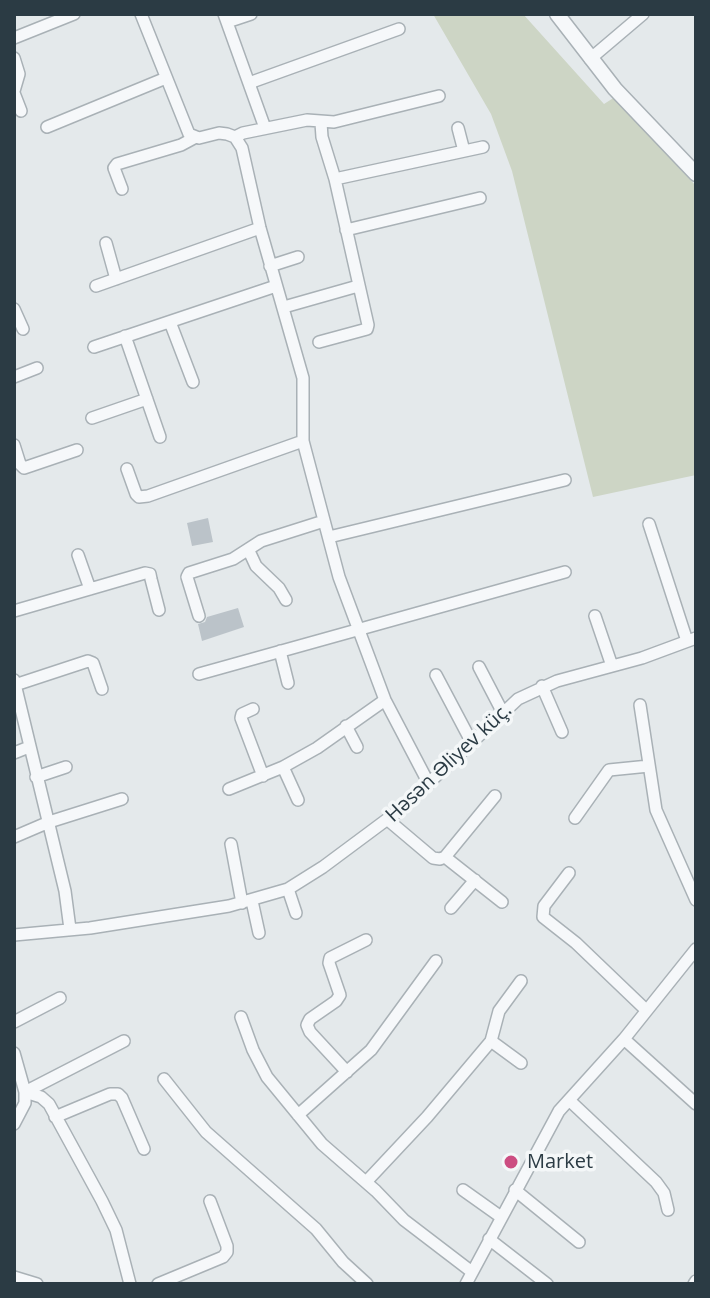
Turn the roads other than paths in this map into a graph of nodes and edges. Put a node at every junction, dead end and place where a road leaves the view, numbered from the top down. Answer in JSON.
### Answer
{"nodes":[{"id":1,"x":74,"y":14,"type":"edge"},
{"id":2,"x":141,"y":14,"type":"edge"},
{"id":3,"x":251,"y":14,"type":"edge"},
{"id":4,"x":557,"y":14,"type":"edge"},
{"id":5,"x":643,"y":14,"type":"edge"},
{"id":6,"x":226,"y":18,"type":"edge"},
{"id":7,"x":399,"y":29,"type":"dead end"},
{"id":8,"x":14,"y":38,"type":"edge"},
{"id":9,"x":14,"y":58,"type":"edge"},
{"id":10,"x":590,"y":59,"type":"junction"},
{"id":11,"x":166,"y":78,"type":"junction"},
{"id":12,"x":249,"y":83,"type":"junction"},
{"id":13,"x":14,"y":92,"type":"edge"},
{"id":14,"x":439,"y":96,"type":"dead end"},
{"id":15,"x":21,"y":111,"type":"dead end"},
{"id":16,"x":321,"y":123,"type":"junction"},
{"id":17,"x":47,"y":127,"type":"dead end"},
{"id":18,"x":265,"y":128,"type":"junction"},
{"id":19,"x":458,"y":128,"type":"dead end"},
{"id":20,"x":235,"y":137,"type":"junction"},
{"id":21,"x":194,"y":138,"type":"junction"},
{"id":22,"x":483,"y":147,"type":"dead end"},
{"id":23,"x":464,"y":151,"type":"junction"},
{"id":24,"x":696,"y":174,"type":"edge"},
{"id":25,"x":335,"y":179,"type":"junction"},
{"id":26,"x":122,"y":189,"type":"dead end"},
{"id":27,"x":480,"y":198,"type":"dead end"},
{"id":28,"x":260,"y":228,"type":"junction"},
{"id":29,"x":346,"y":230,"type":"junction"},
{"id":30,"x":106,"y":243,"type":"dead end"},
{"id":31,"x":298,"y":257,"type":"dead end"},
{"id":32,"x":270,"y":266,"type":"junction"},
{"id":33,"x":116,"y":279,"type":"junction"},
{"id":34,"x":96,"y":286,"type":"dead end"},
{"id":35,"x":276,"y":286,"type":"junction"},
{"id":36,"x":358,"y":286,"type":"junction"},
{"id":37,"x":284,"y":307,"type":"junction"},
{"id":38,"x":14,"y":309,"type":"edge"},
{"id":39,"x":170,"y":322,"type":"junction"},
{"id":40,"x":23,"y":329,"type":"dead end"},
{"id":41,"x":125,"y":336,"type":"junction"},
{"id":42,"x":319,"y":342,"type":"dead end"},
{"id":43,"x":94,"y":347,"type":"dead end"},
{"id":44,"x":37,"y":368,"type":"dead end"},
{"id":45,"x":14,"y":377,"type":"edge"},
{"id":46,"x":193,"y":382,"type":"dead end"},
{"id":47,"x":147,"y":399,"type":"junction"},
{"id":48,"x":92,"y":418,"type":"dead end"},
{"id":49,"x":160,"y":437,"type":"dead end"},
{"id":50,"x":303,"y":441,"type":"junction"},
{"id":51,"x":14,"y":445,"type":"edge"},
{"id":52,"x":77,"y":450,"type":"dead end"},
{"id":53,"x":127,"y":469,"type":"dead end"},
{"id":54,"x":565,"y":480,"type":"dead end"},
{"id":55,"x":324,"y":521,"type":"junction"},
{"id":56,"x":649,"y":524,"type":"dead end"},
{"id":57,"x":329,"y":537,"type":"junction"},
{"id":58,"x":249,"y":551,"type":"junction"},
{"id":59,"x":78,"y":555,"type":"dead end"},
{"id":60,"x":565,"y":572,"type":"dead end"},
{"id":61,"x":90,"y":589,"type":"junction"},
{"id":62,"x":286,"y":600,"type":"dead end"},
{"id":63,"x":159,"y":610,"type":"dead end"},
{"id":64,"x":14,"y":611,"type":"edge"},
{"id":65,"x":199,"y":616,"type":"dead end"},
{"id":66,"x":595,"y":616,"type":"dead end"},
{"id":67,"x":357,"y":630,"type":"junction"},
{"id":68,"x":692,"y":640,"type":"edge"},
{"id":69,"x":280,"y":651,"type":"junction"},
{"id":70,"x":612,"y":666,"type":"junction"},
{"id":71,"x":479,"y":667,"type":"dead end"},
{"id":72,"x":199,"y":674,"type":"dead end"},
{"id":73,"x":436,"y":675,"type":"dead end"},
{"id":74,"x":15,"y":682,"type":"edge"},
{"id":75,"x":288,"y":683,"type":"dead end"},
{"id":76,"x":542,"y":686,"type":"junction"},
{"id":77,"x":102,"y":689,"type":"dead end"},
{"id":78,"x":385,"y":700,"type":"junction"},
{"id":79,"x":640,"y":705,"type":"dead end"},
{"id":80,"x":253,"y":709,"type":"dead end"},
{"id":81,"x":503,"y":713,"type":"junction"},
{"id":82,"x":346,"y":726,"type":"junction"},
{"id":83,"x":562,"y":732,"type":"dead end"},
{"id":84,"x":472,"y":743,"type":"junction"},
{"id":85,"x":29,"y":747,"type":"junction"},
{"id":86,"x":357,"y":747,"type":"dead end"},
{"id":87,"x":14,"y":753,"type":"edge"},
{"id":88,"x":649,"y":766,"type":"junction"},
{"id":89,"x":66,"y":767,"type":"dead end"},
{"id":90,"x":283,"y":767,"type":"junction"},
{"id":91,"x":263,"y":776,"type":"junction"},
{"id":92,"x":36,"y":777,"type":"junction"},
{"id":93,"x":429,"y":784,"type":"junction"},
{"id":94,"x":229,"y":789,"type":"dead end"},
{"id":95,"x":495,"y":796,"type":"dead end"},
{"id":96,"x":122,"y":799,"type":"dead end"},
{"id":97,"x":298,"y":800,"type":"dead end"},
{"id":98,"x":575,"y":818,"type":"dead end"},
{"id":99,"x":388,"y":820,"type":"junction"},
{"id":100,"x":49,"y":822,"type":"junction"},
{"id":101,"x":14,"y":837,"type":"edge"},
{"id":102,"x":231,"y":844,"type":"dead end"},
{"id":103,"x":445,"y":857,"type":"junction"},
{"id":104,"x":569,"y":873,"type":"dead end"},
{"id":105,"x":475,"y":880,"type":"junction"},
{"id":106,"x":288,"y":889,"type":"junction"},
{"id":107,"x":696,"y":900,"type":"edge"},
{"id":108,"x":247,"y":902,"type":"junction"},
{"id":109,"x":502,"y":902,"type":"dead end"},
{"id":110,"x":451,"y":908,"type":"dead end"},
{"id":111,"x":296,"y":913,"type":"dead end"},
{"id":112,"x":70,"y":929,"type":"junction"},
{"id":113,"x":259,"y":933,"type":"dead end"},
{"id":114,"x":14,"y":935,"type":"edge"},
{"id":115,"x":366,"y":940,"type":"dead end"},
{"id":116,"x":696,"y":949,"type":"edge"},
{"id":117,"x":436,"y":961,"type":"dead end"},
{"id":118,"x":521,"y":981,"type":"dead end"},
{"id":119,"x":60,"y":998,"type":"dead end"},
{"id":120,"x":646,"y":1010,"type":"junction"},
{"id":121,"x":241,"y":1017,"type":"dead end"},
{"id":122,"x":14,"y":1022,"type":"edge"},
{"id":123,"x":624,"y":1039,"type":"junction"},
{"id":124,"x":124,"y":1041,"type":"dead end"},
{"id":125,"x":491,"y":1041,"type":"junction"},
{"id":126,"x":14,"y":1053,"type":"edge"},
{"id":127,"x":521,"y":1063,"type":"dead end"},
{"id":128,"x":347,"y":1072,"type":"junction"},
{"id":129,"x":164,"y":1079,"type":"dead end"},
{"id":130,"x":25,"y":1092,"type":"junction"},
{"id":131,"x":569,"y":1100,"type":"junction"},
{"id":132,"x":696,"y":1104,"type":"edge"},
{"id":133,"x":298,"y":1115,"type":"junction"},
{"id":134,"x":55,"y":1117,"type":"junction"},
{"id":135,"x":14,"y":1124,"type":"edge"},
{"id":136,"x":144,"y":1149,"type":"dead end"},
{"id":137,"x":366,"y":1182,"type":"junction"},
{"id":138,"x":463,"y":1190,"type":"dead end"},
{"id":139,"x":515,"y":1190,"type":"junction"},
{"id":140,"x":210,"y":1201,"type":"dead end"},
{"id":141,"x":668,"y":1210,"type":"dead end"},
{"id":142,"x":501,"y":1217,"type":"junction"},
{"id":143,"x":489,"y":1239,"type":"junction"},
{"id":144,"x":579,"y":1242,"type":"dead end"},
{"id":145,"x":472,"y":1272,"type":"junction"},
{"id":146,"x":14,"y":1277,"type":"edge"},
{"id":147,"x":37,"y":1284,"type":"edge"},
{"id":148,"x":130,"y":1284,"type":"edge"},
{"id":149,"x":158,"y":1284,"type":"edge"},
{"id":150,"x":367,"y":1284,"type":"edge"},
{"id":151,"x":466,"y":1284,"type":"edge"},
{"id":152,"x":547,"y":1284,"type":"edge"}],
"edges":[{"from":1,"to":8,"type":"street"},
{"from":2,"to":11,"type":"street"},
{"from":3,"to":6,"type":"street"},
{"from":4,"to":10,"type":"street"},
{"from":5,"to":10,"type":"street"},
{"from":6,"to":12,"type":"street"},
{"from":7,"to":12,"type":"street"},
{"from":9,"to":13,"type":"street"},
{"from":10,"to":24,"type":"street"},
{"from":11,"to":17,"type":"street"},
{"from":11,"to":21,"type":"street"},
{"from":12,"to":18,"type":"street"},
{"from":13,"to":15,"type":"street"},
{"from":14,"to":16,"type":"street"},
{"from":16,"to":18,"type":"street"},
{"from":16,"to":25,"type":"street"},
{"from":18,"to":20,"type":"street"},
{"from":19,"to":23,"type":"street"},
{"from":20,"to":21,"type":"street"},
{"from":20,"to":28,"type":"street"},
{"from":21,"to":26,"type":"street"},
{"from":22,"to":23,"type":"street"},
{"from":23,"to":25,"type":"street"},
{"from":25,"to":29,"type":"street"},
{"from":27,"to":29,"type":"street"},
{"from":28,"to":32,"type":"street"},
{"from":28,"to":33,"type":"street"},
{"from":29,"to":36,"type":"street"},
{"from":30,"to":33,"type":"street"},
{"from":31,"to":32,"type":"street"},
{"from":32,"to":35,"type":"street"},
{"from":33,"to":34,"type":"street"},
{"from":35,"to":37,"type":"street"},
{"from":35,"to":39,"type":"street"},
{"from":36,"to":37,"type":"street"},
{"from":36,"to":42,"type":"street"},
{"from":37,"to":50,"type":"street"},
{"from":38,"to":40,"type":"street"},
{"from":39,"to":41,"type":"street"},
{"from":39,"to":46,"type":"street"},
{"from":41,"to":43,"type":"street"},
{"from":41,"to":47,"type":"street"},
{"from":44,"to":45,"type":"street"},
{"from":47,"to":48,"type":"street"},
{"from":47,"to":49,"type":"street"},
{"from":50,"to":53,"type":"street"},
{"from":50,"to":55,"type":"street"},
{"from":51,"to":52,"type":"street"},
{"from":54,"to":57,"type":"street"},
{"from":55,"to":57,"type":"street"},
{"from":55,"to":58,"type":"street"},
{"from":56,"to":68,"type":"street"},
{"from":57,"to":67,"type":"street"},
{"from":58,"to":62,"type":"street"},
{"from":58,"to":65,"type":"street"},
{"from":59,"to":61,"type":"street"},
{"from":60,"to":67,"type":"street"},
{"from":61,"to":63,"type":"street"},
{"from":61,"to":64,"type":"street"},
{"from":66,"to":70,"type":"street"},
{"from":67,"to":69,"type":"street"},
{"from":67,"to":78,"type":"street"},
{"from":68,"to":70,"type":"street","name":"Həsən Əliyev küç."},
{"from":69,"to":72,"type":"street"},
{"from":69,"to":75,"type":"street"},
{"from":70,"to":76,"type":"street","name":"Həsən Əliyev küç."},
{"from":71,"to":81,"type":"street"},
{"from":73,"to":84,"type":"street"},
{"from":74,"to":77,"type":"street"},
{"from":74,"to":85,"type":"street"},
{"from":76,"to":81,"type":"street","name":"Həsən Əliyev küç."},
{"from":76,"to":83,"type":"street"},
{"from":78,"to":82,"type":"street"},
{"from":78,"to":93,"type":"street"},
{"from":79,"to":88,"type":"street"},
{"from":80,"to":91,"type":"street"},
{"from":81,"to":84,"type":"street","name":"Həsən Əliyev küç."},
{"from":82,"to":86,"type":"street"},
{"from":82,"to":90,"type":"street"},
{"from":84,"to":93,"type":"street","name":"Həsən Əliyev küç."},
{"from":85,"to":87,"type":"street"},
{"from":85,"to":92,"type":"street"},
{"from":88,"to":98,"type":"street"},
{"from":88,"to":107,"type":"street"},
{"from":89,"to":92,"type":"street"},
{"from":90,"to":91,"type":"street"},
{"from":90,"to":97,"type":"street"},
{"from":91,"to":94,"type":"street"},
{"from":92,"to":100,"type":"street"},
{"from":93,"to":99,"type":"street","name":"Həsən Əliyev küç."},
{"from":95,"to":103,"type":"street"},
{"from":96,"to":100,"type":"street"},
{"from":99,"to":103,"type":"street"},
{"from":99,"to":106,"type":"street","name":"Həsən Əliyev küç."},
{"from":100,"to":101,"type":"street"},
{"from":100,"to":112,"type":"street"},
{"from":102,"to":108,"type":"street"},
{"from":103,"to":105,"type":"street"},
{"from":104,"to":120,"type":"street"},
{"from":105,"to":109,"type":"street"},
{"from":105,"to":110,"type":"street"},
{"from":106,"to":108,"type":"street","name":"Həsən Əliyev küç."},
{"from":106,"to":111,"type":"street"},
{"from":108,"to":112,"type":"street","name":"Həsən Əliyev küç."},
{"from":108,"to":113,"type":"street"},
{"from":112,"to":114,"type":"street","name":"Həsən Əliyev küç."},
{"from":115,"to":128,"type":"street"},
{"from":116,"to":120,"type":"street"},
{"from":117,"to":128,"type":"street"},
{"from":118,"to":125,"type":"street"},
{"from":119,"to":122,"type":"street"},
{"from":120,"to":123,"type":"street"},
{"from":121,"to":133,"type":"street"},
{"from":123,"to":131,"type":"street"},
{"from":123,"to":132,"type":"street"},
{"from":124,"to":130,"type":"street"},
{"from":125,"to":127,"type":"street"},
{"from":125,"to":137,"type":"street"},
{"from":126,"to":130,"type":"street"},
{"from":128,"to":133,"type":"street"},
{"from":129,"to":150,"type":"street"},
{"from":130,"to":134,"type":"street"},
{"from":130,"to":135,"type":"street"},
{"from":131,"to":139,"type":"street"},
{"from":131,"to":141,"type":"street"},
{"from":133,"to":137,"type":"street"},
{"from":134,"to":136,"type":"street"},
{"from":134,"to":148,"type":"street"},
{"from":137,"to":145,"type":"street"},
{"from":138,"to":142,"type":"street"},
{"from":139,"to":142,"type":"street"},
{"from":139,"to":144,"type":"street"},
{"from":140,"to":149,"type":"street"},
{"from":142,"to":143,"type":"street"},
{"from":143,"to":145,"type":"street"},
{"from":143,"to":152,"type":"street"},
{"from":145,"to":151,"type":"street"},
{"from":146,"to":147,"type":"street"}]}
